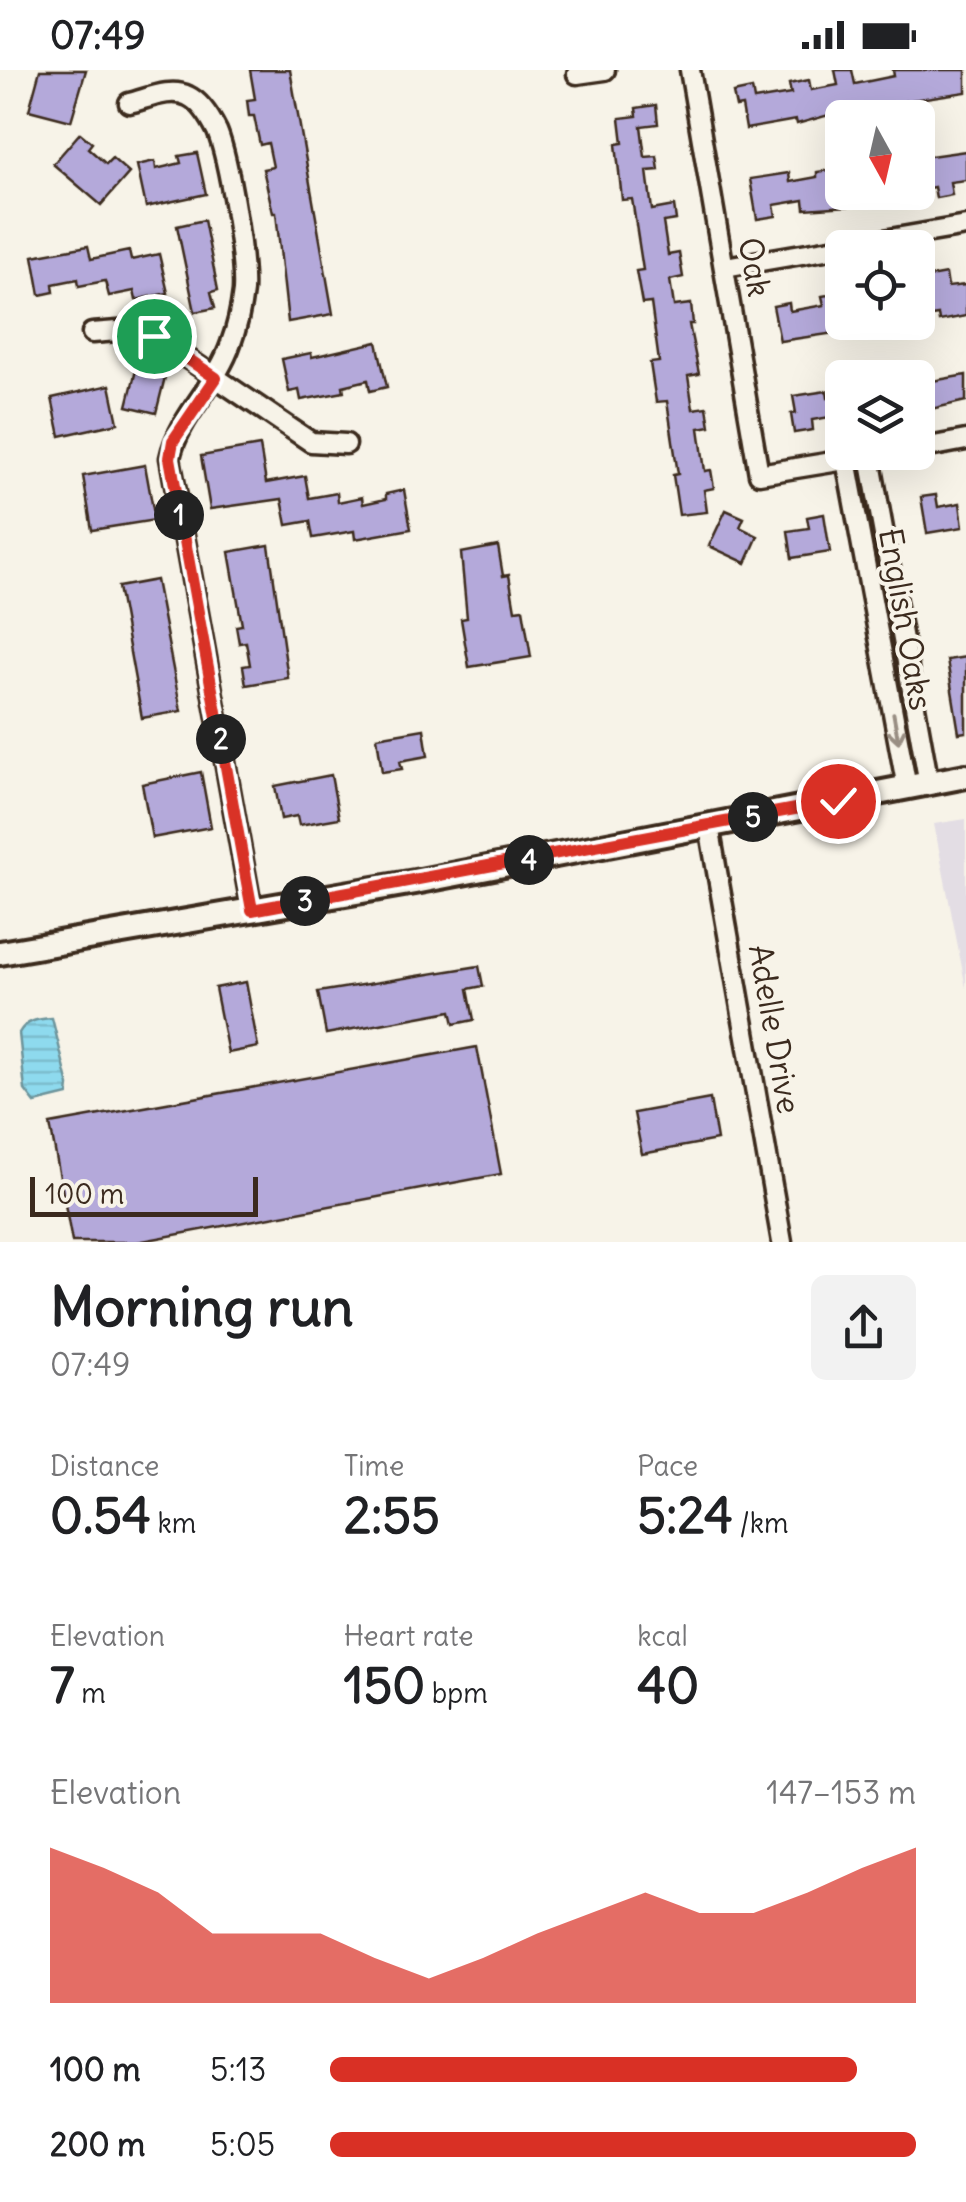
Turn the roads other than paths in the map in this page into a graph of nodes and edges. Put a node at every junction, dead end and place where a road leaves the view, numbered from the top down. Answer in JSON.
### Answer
{"nodes":[{"id":1,"x":605,"y":70,"type":"edge"},
{"id":2,"x":690,"y":70,"type":"edge"},
{"id":3,"x":577,"y":74,"type":"dead end"},
{"id":4,"x":128,"y":103,"type":"dead end"},
{"id":5,"x":966,"y":226,"type":"edge"},
{"id":6,"x":725,"y":267,"type":"junction"},
{"id":7,"x":92,"y":334,"type":"dead end"},
{"id":8,"x":216,"y":378,"type":"junction"},
{"id":9,"x":966,"y":440,"type":"edge"},
{"id":10,"x":346,"y":444,"type":"dead end"},
{"id":11,"x":935,"y":445,"type":"edge"},
{"id":12,"x":825,"y":463,"type":"edge"},
{"id":13,"x":848,"y":470,"type":"edge"},
{"id":14,"x":872,"y":470,"type":"edge"},
{"id":15,"x":966,"y":776,"type":"edge"},
{"id":16,"x":918,"y":786,"type":"junction"},
{"id":17,"x":710,"y":826,"type":"junction"},
{"id":18,"x":252,"y":910,"type":"junction"},
{"id":19,"x":0,"y":954,"type":"edge"},
{"id":20,"x":782,"y":1242,"type":"edge"}],
"edges":[{"from":1,"to":3,"type":"street"},
{"from":2,"to":6,"type":"street","name":"Oak"},
{"from":4,"to":8,"type":"street"},
{"from":5,"to":6,"type":"street"},
{"from":6,"to":12,"type":"street","name":"Oak"},
{"from":7,"to":8,"type":"street"},
{"from":8,"to":10,"type":"street"},
{"from":8,"to":18,"type":"street"},
{"from":9,"to":11,"type":"street"},
{"from":13,"to":16,"type":"street","name":"English Oaks","one_way":true},
{"from":14,"to":16,"type":"street","name":"English Oaks"},
{"from":15,"to":16,"type":"main road"},
{"from":16,"to":17,"type":"main road"},
{"from":17,"to":18,"type":"main road"},
{"from":17,"to":20,"type":"street","name":"Adelle Drive"},
{"from":18,"to":19,"type":"main road"}]}
